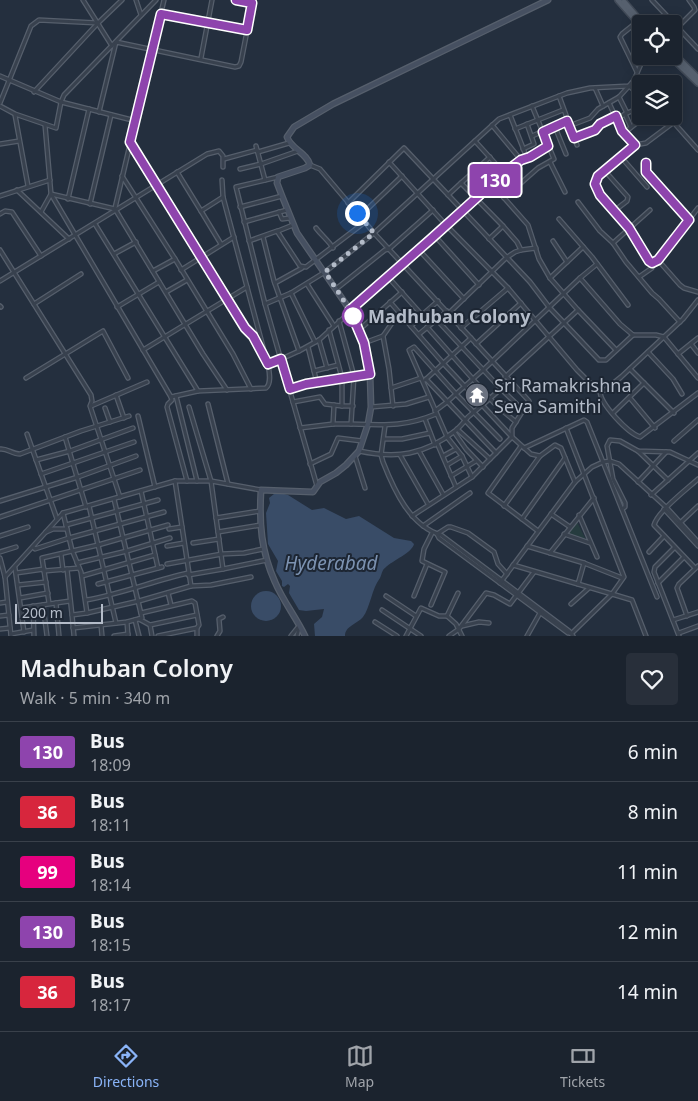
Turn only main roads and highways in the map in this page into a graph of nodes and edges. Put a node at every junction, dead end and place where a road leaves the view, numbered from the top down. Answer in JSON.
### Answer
{"nodes":[{"id":1,"x":618,"y":0,"type":"edge"},
{"id":2,"x":622,"y":0,"type":"edge"},
{"id":3,"x":632,"y":15,"type":"edge"},
{"id":4,"x":633,"y":15,"type":"edge"},
{"id":5,"x":682,"y":62,"type":"edge"},
{"id":6,"x":681,"y":65,"type":"edge"},
{"id":7,"x":698,"y":79,"type":"edge"}],
"edges":[{"from":1,"to":3,"type":"main road"},
{"from":2,"to":4,"type":"main road"},
{"from":5,"to":7,"type":"main road"},
{"from":6,"to":7,"type":"main road"}]}
